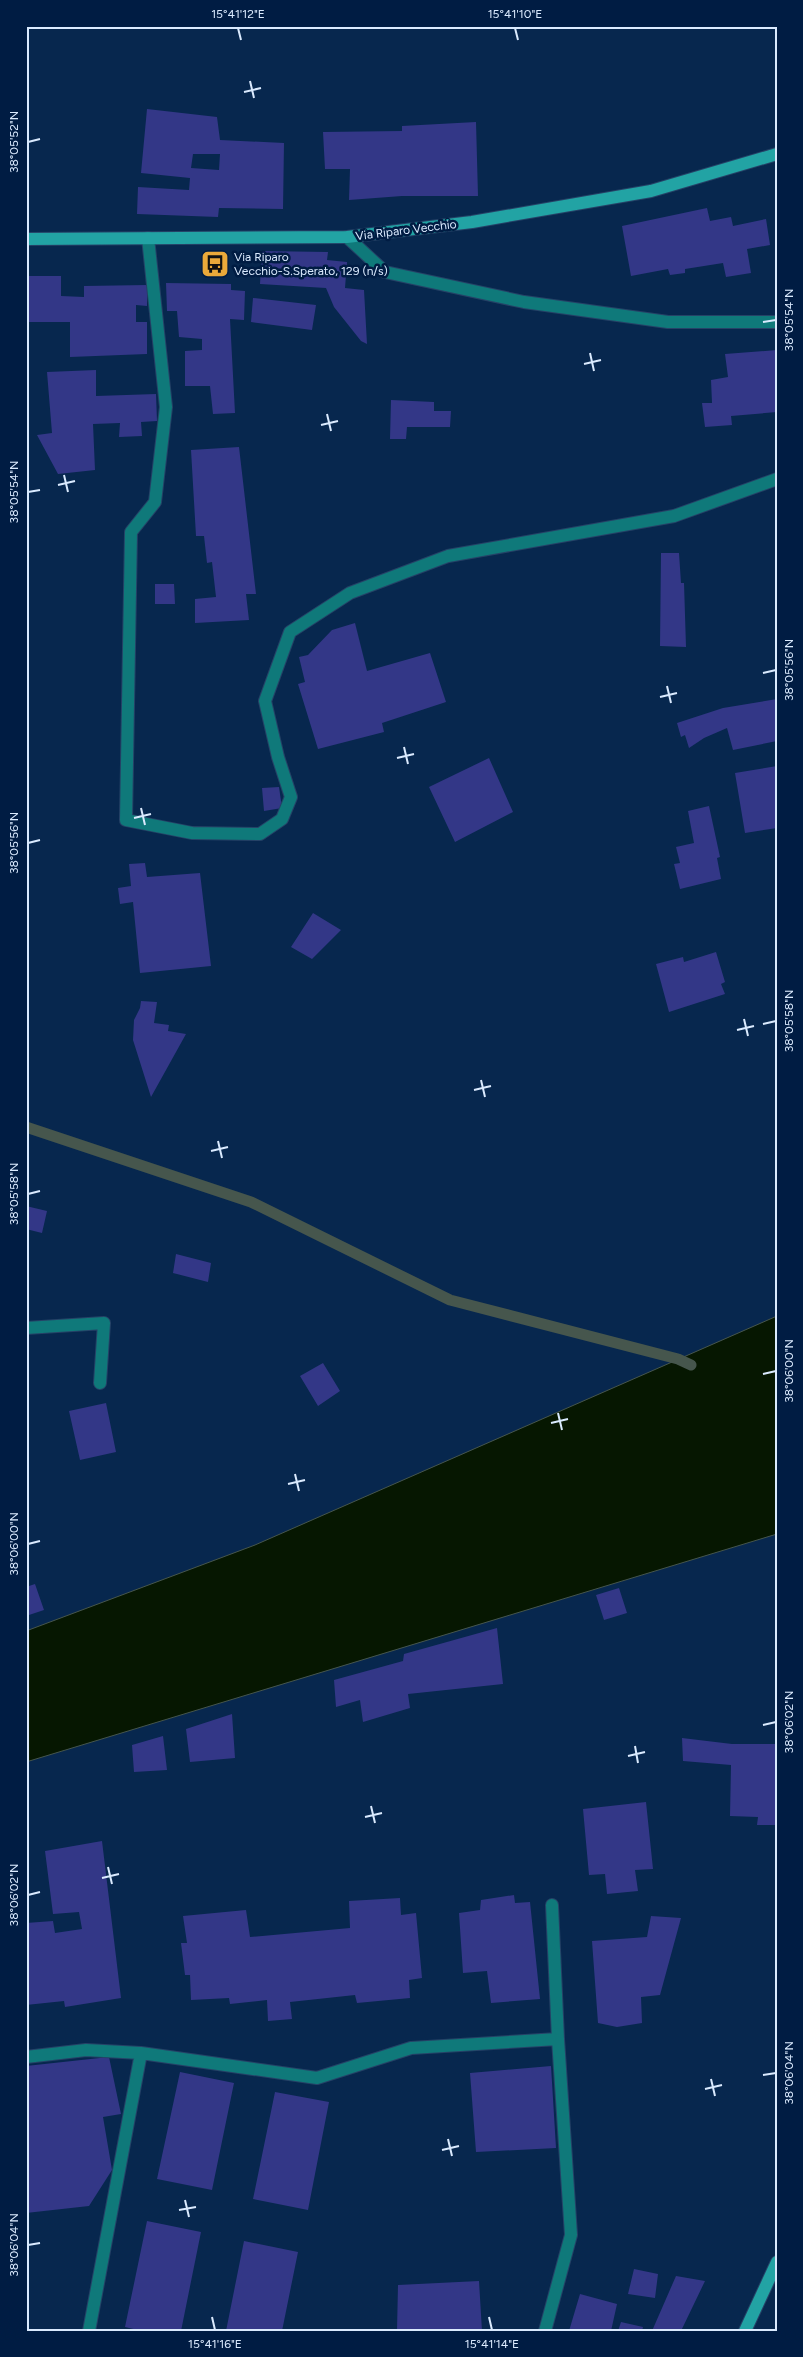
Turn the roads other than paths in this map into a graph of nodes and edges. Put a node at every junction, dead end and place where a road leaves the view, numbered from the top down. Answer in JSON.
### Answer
{"nodes":[{"id":1,"x":777,"y":154,"type":"edge"},
{"id":2,"x":347,"y":237,"type":"junction"},
{"id":3,"x":148,"y":238,"type":"junction"},
{"id":4,"x":26,"y":239,"type":"edge"},
{"id":5,"x":777,"y":322,"type":"edge"},
{"id":6,"x":777,"y":479,"type":"edge"},
{"id":7,"x":26,"y":1328,"type":"edge"},
{"id":8,"x":100,"y":1383,"type":"dead end"},
{"id":9,"x":552,"y":1905,"type":"dead end"},
{"id":10,"x":558,"y":2039,"type":"junction"},
{"id":11,"x":141,"y":2053,"type":"junction"},
{"id":12,"x":26,"y":2057,"type":"edge"},
{"id":13,"x":777,"y":2262,"type":"edge"},
{"id":14,"x":89,"y":2331,"type":"edge"},
{"id":15,"x":545,"y":2331,"type":"edge"},
{"id":16,"x":745,"y":2331,"type":"edge"}],
"edges":[{"from":1,"to":2,"type":"street","name":"Via Riparo Vecchio"},
{"from":2,"to":3,"type":"street","name":"Via Riparo Vecchio"},
{"from":2,"to":5,"type":"street"},
{"from":3,"to":4,"type":"street","name":"Via Riparo Vecchio"},
{"from":3,"to":6,"type":"street"},
{"from":7,"to":8,"type":"street"},
{"from":9,"to":10,"type":"street"},
{"from":10,"to":11,"type":"street"},
{"from":10,"to":15,"type":"street"},
{"from":11,"to":12,"type":"street"},
{"from":11,"to":14,"type":"street"},
{"from":13,"to":16,"type":"street"}]}
